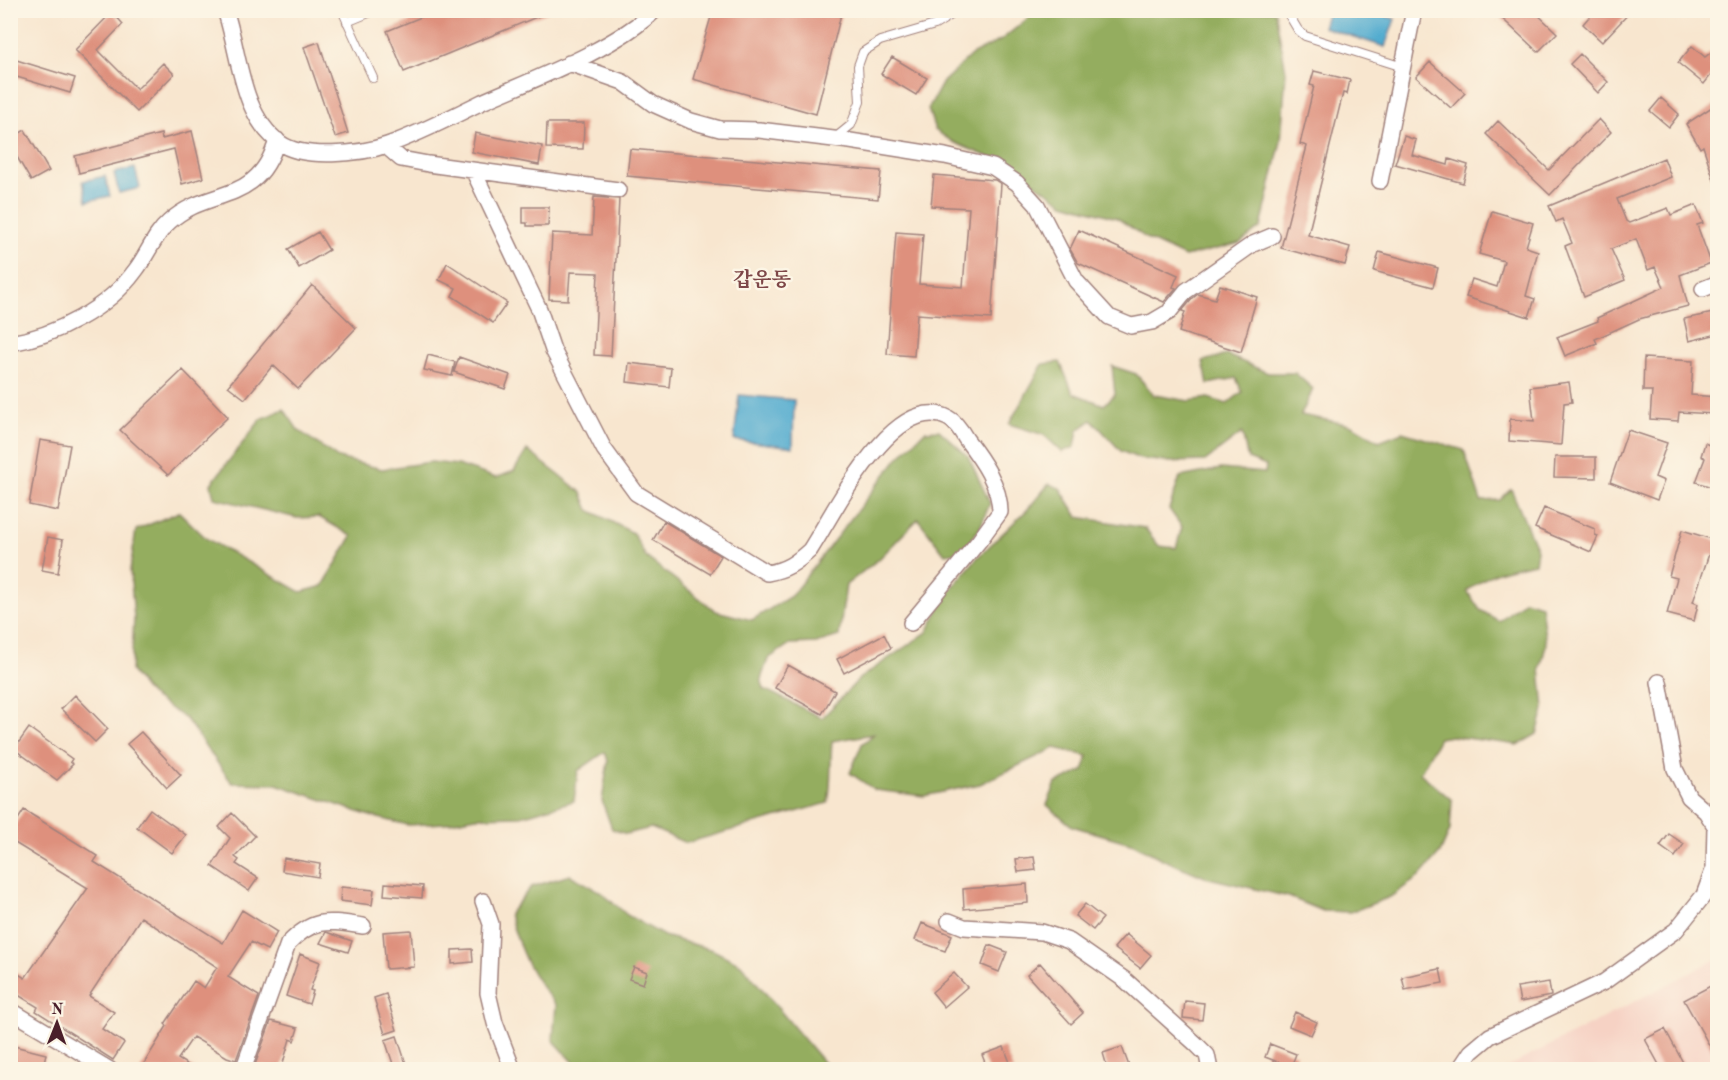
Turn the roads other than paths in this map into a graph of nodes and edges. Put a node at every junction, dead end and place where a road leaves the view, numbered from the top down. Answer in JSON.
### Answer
{"nodes":[{"id":1,"x":225,"y":10,"type":"edge"},
{"id":2,"x":342,"y":10,"type":"edge"},
{"id":3,"x":375,"y":10,"type":"edge"},
{"id":4,"x":655,"y":10,"type":"edge"},
{"id":5,"x":959,"y":10,"type":"edge"},
{"id":6,"x":1286,"y":10,"type":"edge"},
{"id":7,"x":1414,"y":10,"type":"edge"},
{"id":8,"x":347,"y":22,"type":"junction"},
{"id":9,"x":569,"y":63,"type":"junction"},
{"id":10,"x":1403,"y":67,"type":"junction"},
{"id":11,"x":373,"y":78,"type":"dead end"},
{"id":12,"x":834,"y":139,"type":"junction"},
{"id":13,"x":277,"y":140,"type":"junction"},
{"id":14,"x":386,"y":146,"type":"junction"},
{"id":15,"x":473,"y":170,"type":"junction"},
{"id":16,"x":1380,"y":181,"type":"dead end"},
{"id":17,"x":618,"y":190,"type":"dead end"},
{"id":18,"x":1272,"y":236,"type":"dead end"},
{"id":19,"x":10,"y":343,"type":"edge"},
{"id":20,"x":911,"y":623,"type":"dead end"},
{"id":21,"x":1659,"y":682,"type":"dead end"},
{"id":22,"x":483,"y":901,"type":"dead end"},
{"id":23,"x":949,"y":921,"type":"dead end"},
{"id":24,"x":363,"y":926,"type":"dead end"},
{"id":25,"x":10,"y":1010,"type":"edge"},
{"id":26,"x":110,"y":1070,"type":"edge"},
{"id":27,"x":243,"y":1070,"type":"edge"},
{"id":28,"x":513,"y":1070,"type":"edge"},
{"id":29,"x":1210,"y":1070,"type":"edge"},
{"id":30,"x":1458,"y":1070,"type":"edge"}],
"edges":[{"from":1,"to":13,"type":"street"},
{"from":2,"to":8,"type":"lane"},
{"from":3,"to":8,"type":"lane"},
{"from":4,"to":9,"type":"street"},
{"from":5,"to":12,"type":"lane"},
{"from":6,"to":10,"type":"lane"},
{"from":7,"to":10,"type":"street"},
{"from":8,"to":11,"type":"lane"},
{"from":9,"to":12,"type":"street"},
{"from":9,"to":14,"type":"street"},
{"from":10,"to":16,"type":"street"},
{"from":12,"to":18,"type":"street"},
{"from":13,"to":14,"type":"street"},
{"from":13,"to":19,"type":"street"},
{"from":14,"to":15,"type":"street"},
{"from":15,"to":17,"type":"street"},
{"from":15,"to":20,"type":"street"},
{"from":21,"to":30,"type":"street"},
{"from":22,"to":28,"type":"street"},
{"from":23,"to":29,"type":"street"},
{"from":24,"to":27,"type":"street"},
{"from":25,"to":26,"type":"street"}]}
